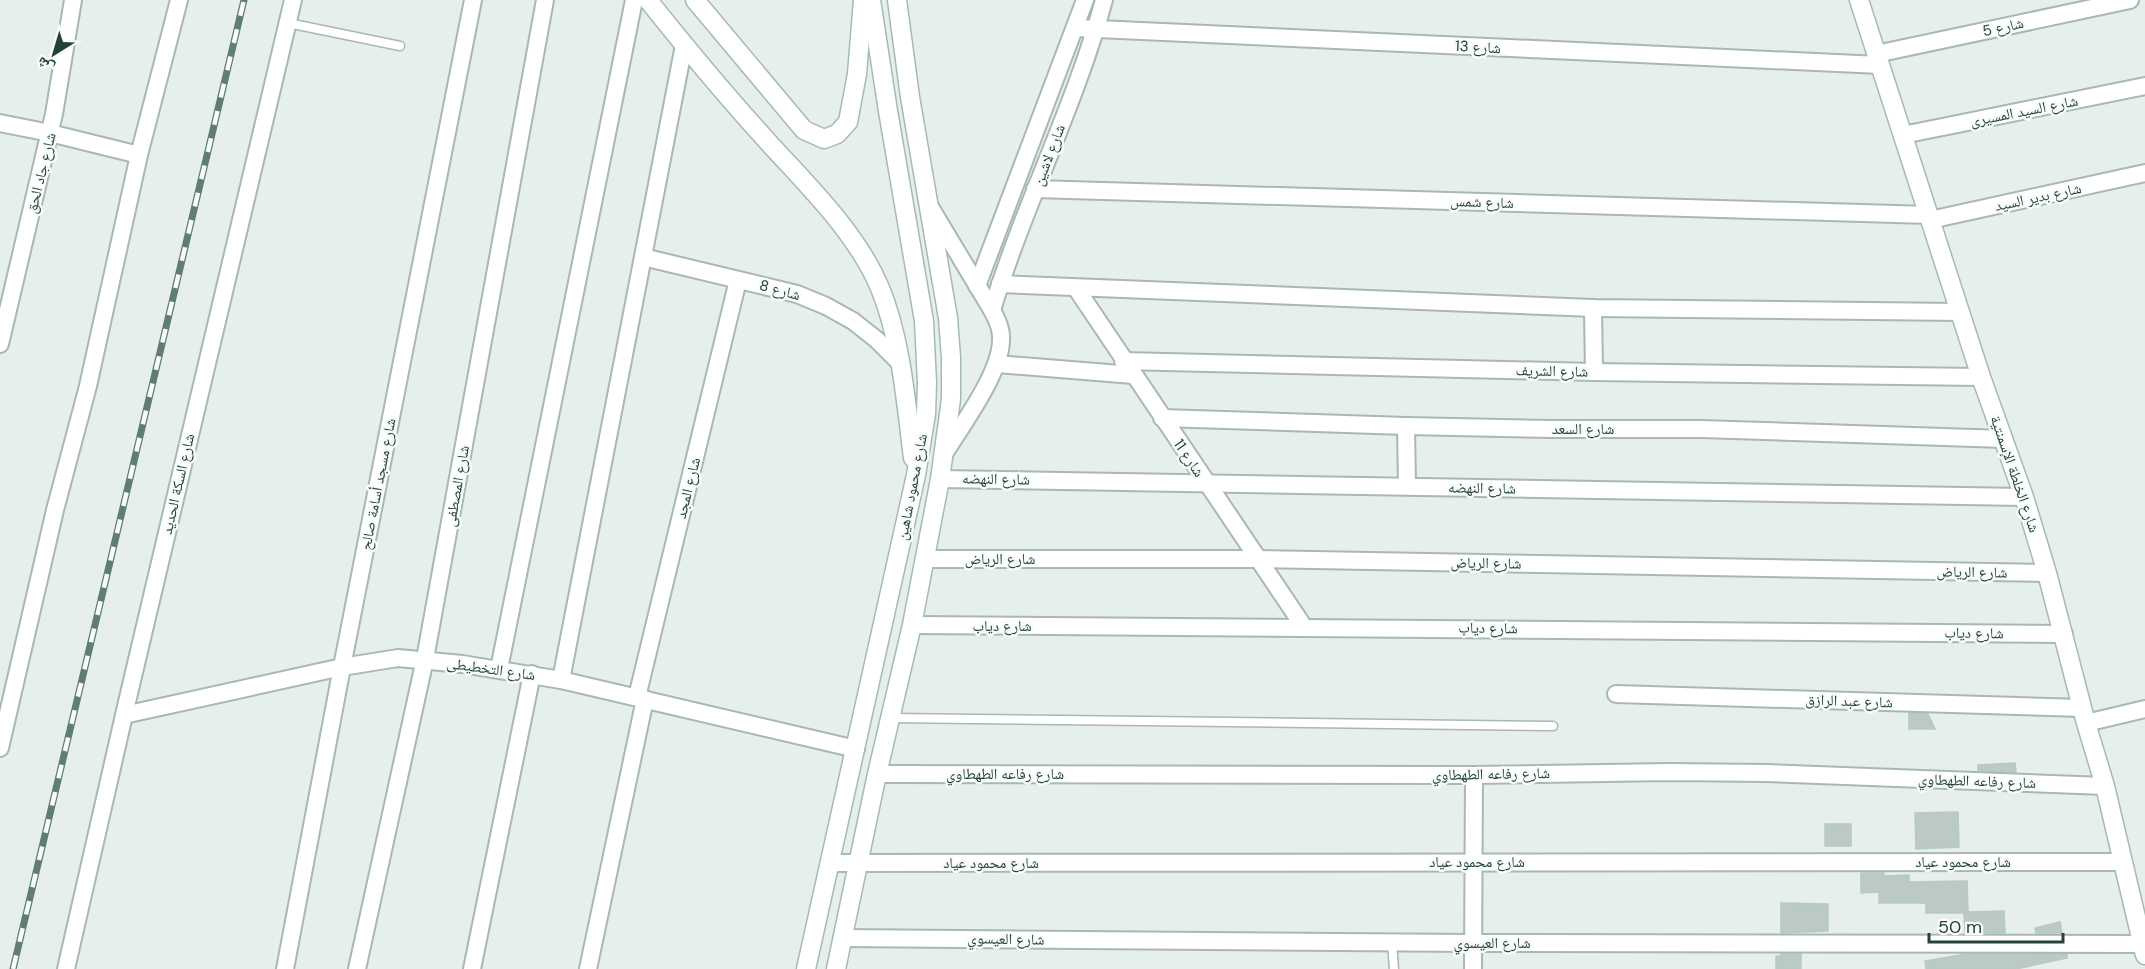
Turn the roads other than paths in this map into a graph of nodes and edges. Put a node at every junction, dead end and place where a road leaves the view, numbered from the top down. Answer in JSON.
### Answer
{"nodes":[{"id":1,"x":73,"y":0,"type":"edge"},
{"id":2,"x":179,"y":0,"type":"edge"},
{"id":3,"x":293,"y":0,"type":"edge"},
{"id":4,"x":473,"y":0,"type":"edge"},
{"id":5,"x":545,"y":0,"type":"edge"},
{"id":6,"x":634,"y":0,"type":"edge"},
{"id":7,"x":648,"y":0,"type":"edge"},
{"id":8,"x":695,"y":0,"type":"edge"},
{"id":9,"x":863,"y":0,"type":"edge"},
{"id":10,"x":872,"y":0,"type":"edge"},
{"id":11,"x":897,"y":0,"type":"edge"},
{"id":12,"x":1085,"y":0,"type":"edge"},
{"id":13,"x":1104,"y":0,"type":"edge"},
{"id":14,"x":1859,"y":0,"type":"edge"},
{"id":15,"x":2130,"y":0,"type":"edge"},
{"id":16,"x":288,"y":23,"type":"junction"},
{"id":17,"x":1076,"y":28,"type":"junction"},
{"id":18,"x":1095,"y":30,"type":"junction"},
{"id":19,"x":684,"y":45,"type":"junction"},
{"id":20,"x":400,"y":46,"type":"dead end"},
{"id":21,"x":1878,"y":60,"type":"junction"},
{"id":22,"x":2145,"y":87,"type":"edge"},
{"id":23,"x":0,"y":123,"type":"edge"},
{"id":24,"x":50,"y":133,"type":"junction"},
{"id":25,"x":1903,"y":135,"type":"junction"},
{"id":26,"x":139,"y":155,"type":"junction"},
{"id":27,"x":2145,"y":173,"type":"edge"},
{"id":28,"x":1035,"y":189,"type":"junction"},
{"id":29,"x":927,"y":201,"type":"junction"},
{"id":30,"x":1929,"y":217,"type":"junction"},
{"id":31,"x":992,"y":248,"type":"junction"},
{"id":32,"x":1009,"y":256,"type":"junction"},
{"id":33,"x":643,"y":257,"type":"junction"},
{"id":34,"x":738,"y":280,"type":"junction"},
{"id":35,"x":1000,"y":284,"type":"junction"},
{"id":36,"x":977,"y":286,"type":"junction"},
{"id":37,"x":1076,"y":288,"type":"junction"},
{"id":38,"x":1593,"y":308,"type":"junction"},
{"id":39,"x":992,"y":310,"type":"junction"},
{"id":40,"x":1960,"y":312,"type":"junction"},
{"id":41,"x":0,"y":344,"type":"edge"},
{"id":42,"x":1123,"y":361,"type":"junction"},
{"id":43,"x":899,"y":362,"type":"junction"},
{"id":44,"x":997,"y":364,"type":"junction"},
{"id":45,"x":1594,"y":372,"type":"junction"},
{"id":46,"x":1133,"y":375,"type":"junction"},
{"id":47,"x":1981,"y":377,"type":"junction"},
{"id":48,"x":1162,"y":418,"type":"junction"},
{"id":49,"x":1406,"y":426,"type":"junction"},
{"id":50,"x":2004,"y":439,"type":"junction"},
{"id":51,"x":943,"y":456,"type":"junction"},
{"id":52,"x":916,"y":476,"type":"junction"},
{"id":53,"x":940,"y":479,"type":"junction"},
{"id":54,"x":1206,"y":483,"type":"junction"},
{"id":55,"x":1407,"y":486,"type":"junction"},
{"id":56,"x":2024,"y":497,"type":"junction"},
{"id":57,"x":925,"y":559,"type":"junction"},
{"id":58,"x":1258,"y":559,"type":"junction"},
{"id":59,"x":2047,"y":573,"type":"junction"},
{"id":60,"x":912,"y":625,"type":"junction"},
{"id":61,"x":1304,"y":627,"type":"junction"},
{"id":62,"x":2064,"y":634,"type":"junction"},
{"id":63,"x":425,"y":660,"type":"junction"},
{"id":64,"x":342,"y":667,"type":"junction"},
{"id":65,"x":499,"y":669,"type":"junction"},
{"id":66,"x":532,"y":674,"type":"junction"},
{"id":67,"x":561,"y":680,"type":"junction"},
{"id":68,"x":1616,"y":694,"type":"dead end"},
{"id":69,"x":6,"y":695,"type":"edge"},
{"id":70,"x":641,"y":698,"type":"junction"},
{"id":71,"x":2145,"y":709,"type":"edge"},
{"id":72,"x":124,"y":715,"type":"junction"},
{"id":73,"x":2084,"y":716,"type":"junction"},
{"id":74,"x":891,"y":718,"type":"junction"},
{"id":75,"x":1552,"y":726,"type":"dead end"},
{"id":76,"x":0,"y":748,"type":"edge"},
{"id":77,"x":856,"y":749,"type":"junction"},
{"id":78,"x":877,"y":774,"type":"junction"},
{"id":79,"x":1474,"y":776,"type":"junction"},
{"id":80,"x":2105,"y":786,"type":"junction"},
{"id":81,"x":830,"y":862,"type":"junction"},
{"id":82,"x":1474,"y":862,"type":"junction"},
{"id":83,"x":2123,"y":862,"type":"junction"},
{"id":84,"x":858,"y":863,"type":"junction"},
{"id":85,"x":842,"y":938,"type":"junction"},
{"id":86,"x":1392,"y":942,"type":"junction"},
{"id":87,"x":1473,"y":943,"type":"junction"},
{"id":88,"x":2144,"y":949,"type":"edge"},
{"id":89,"x":66,"y":969,"type":"edge"},
{"id":90,"x":285,"y":969,"type":"edge"},
{"id":91,"x":357,"y":969,"type":"edge"},
{"id":92,"x":472,"y":969,"type":"edge"},
{"id":93,"x":588,"y":969,"type":"edge"},
{"id":94,"x":806,"y":969,"type":"edge"},
{"id":95,"x":836,"y":969,"type":"edge"},
{"id":96,"x":1394,"y":969,"type":"edge"},
{"id":97,"x":1473,"y":969,"type":"edge"}],
"edges":[{"from":1,"to":24,"type":"street","name":"شارع جاد الحق"},
{"from":2,"to":26,"type":"street"},
{"from":3,"to":16,"type":"street","name":"شارع السكة الحديد"},
{"from":4,"to":64,"type":"street","name":"شارع مسجد أسامة صالح"},
{"from":5,"to":63,"type":"street","name":"شارع المصطفى"},
{"from":6,"to":65,"type":"street"},
{"from":7,"to":19,"type":"main road"},
{"from":8,"to":9,"type":"main road"},
{"from":10,"to":52,"type":"main road","name":"شارع محمود شاهين"},
{"from":11,"to":29,"type":"main road","name":"شارع محمود شاهين"},
{"from":12,"to":17,"type":"street","name":"شارع لاشين"},
{"from":13,"to":18,"type":"street","name":"شارع لاشين"},
{"from":14,"to":21,"type":"main road","name":"شارع الخلطة الإسمنتية"},
{"from":15,"to":21,"type":"street","name":"شارع 5"},
{"from":16,"to":20,"type":"lane"},
{"from":16,"to":72,"type":"street","name":"شارع السكة الحديد"},
{"from":17,"to":18,"type":"street","name":"شارع 13"},
{"from":17,"to":31,"type":"street","name":"شارع لاشين"},
{"from":18,"to":21,"type":"street","name":"شارع 13"},
{"from":18,"to":28,"type":"street","name":"شارع لاشين"},
{"from":19,"to":33,"type":"street"},
{"from":19,"to":43,"type":"main road"},
{"from":21,"to":25,"type":"main road","name":"شارع الخلطة الإسمنتية"},
{"from":22,"to":25,"type":"street","name":"شارع السيد المسيرى"},
{"from":23,"to":24,"type":"street"},
{"from":24,"to":26,"type":"street"},
{"from":24,"to":41,"type":"street","name":"شارع جاد الحق"},
{"from":25,"to":30,"type":"main road","name":"شارع الخلطة الإسمنتية"},
{"from":26,"to":69,"type":"street"},
{"from":27,"to":30,"type":"street","name":"شارع بدير السيد"},
{"from":28,"to":30,"type":"street","name":"شارع شمس"},
{"from":28,"to":32,"type":"street","name":"شارع لاشين"},
{"from":29,"to":36,"type":"street"},
{"from":29,"to":51,"type":"main road","name":"شارع محمود شاهين"},
{"from":30,"to":40,"type":"main road","name":"شارع الخلطة الإسمنتية"},
{"from":31,"to":32,"type":"street"},
{"from":31,"to":36,"type":"street","name":"شارع لاشين"},
{"from":32,"to":35,"type":"street","name":"شارع لاشين"},
{"from":33,"to":34,"type":"street","name":"شارع 8"},
{"from":33,"to":67,"type":"street"},
{"from":34,"to":43,"type":"street","name":"شارع 8"},
{"from":34,"to":70,"type":"street","name":"شارع المجد"},
{"from":35,"to":37,"type":"street"},
{"from":35,"to":39,"type":"street","name":"شارع لاشين"},
{"from":36,"to":39,"type":"street"},
{"from":37,"to":38,"type":"street"},
{"from":37,"to":42,"type":"street","name":"شارع 11"},
{"from":38,"to":40,"type":"street"},
{"from":38,"to":45,"type":"street"},
{"from":39,"to":44,"type":"street"},
{"from":40,"to":47,"type":"main road","name":"شارع الخلطة الإسمنتية"},
{"from":42,"to":45,"type":"street","name":"شارع الشريف"},
{"from":42,"to":46,"type":"street","name":"شارع 11"},
{"from":43,"to":52,"type":"main road"},
{"from":44,"to":46,"type":"street"},
{"from":44,"to":51,"type":"street"},
{"from":45,"to":47,"type":"street","name":"شارع الشريف"},
{"from":46,"to":48,"type":"street","name":"شارع 11"},
{"from":47,"to":50,"type":"main road","name":"شارع الخلطة الإسمنتية"},
{"from":48,"to":49,"type":"street","name":"شارع السعد"},
{"from":48,"to":54,"type":"street","name":"شارع 11"},
{"from":49,"to":50,"type":"street","name":"شارع السعد"},
{"from":49,"to":55,"type":"street"},
{"from":50,"to":56,"type":"main road","name":"شارع الخلطة الإسمنتية"},
{"from":51,"to":53,"type":"main road","name":"شارع محمود شاهين"},
{"from":52,"to":77,"type":"main road","name":"شارع محمود شاهين"},
{"from":53,"to":54,"type":"street","name":"شارع النهضه"},
{"from":53,"to":57,"type":"main road","name":"شارع محمود شاهين"},
{"from":54,"to":55,"type":"street","name":"شارع النهضه"},
{"from":54,"to":58,"type":"street","name":"شارع 11"},
{"from":55,"to":56,"type":"street","name":"شارع النهضه"},
{"from":56,"to":59,"type":"main road","name":"شارع الخلطة الإسمنتية"},
{"from":57,"to":58,"type":"street","name":"شارع الرياض"},
{"from":57,"to":60,"type":"main road","name":"شارع محمود شاهين"},
{"from":58,"to":59,"type":"street","name":"شارع الرياض"},
{"from":58,"to":61,"type":"street","name":"شارع 11"},
{"from":59,"to":62,"type":"main road","name":"شارع الخلطة الإسمنتية"},
{"from":60,"to":61,"type":"street","name":"شارع دياب"},
{"from":60,"to":74,"type":"main road","name":"شارع محمود شاهين"},
{"from":61,"to":62,"type":"street","name":"شارع دياب"},
{"from":62,"to":73,"type":"main road","name":"شارع الخلطة الإسمنتية"},
{"from":63,"to":64,"type":"street","name":"شارع التخطيطى"},
{"from":63,"to":65,"type":"street","name":"شارع التخطيطى"},
{"from":63,"to":91,"type":"street","name":"شارع المصطفى"},
{"from":64,"to":72,"type":"street","name":"شارع التخطيطى"},
{"from":64,"to":90,"type":"street","name":"شارع مسجد أسامة صالح"},
{"from":65,"to":66,"type":"street","name":"شارع التخطيطى"},
{"from":66,"to":67,"type":"street","name":"شارع التخطيطى"},
{"from":66,"to":92,"type":"street"},
{"from":67,"to":70,"type":"street","name":"شارع التخطيطى"},
{"from":68,"to":73,"type":"street","name":"شارع عبد الرازق"},
{"from":69,"to":76,"type":"street"},
{"from":70,"to":77,"type":"street","name":"شارع التخطيطى"},
{"from":70,"to":93,"type":"street","name":"شارع المجد"},
{"from":71,"to":73,"type":"street","name":"شارع عبد الرازق"},
{"from":72,"to":89,"type":"street","name":"شارع السكة الحديد"},
{"from":73,"to":80,"type":"main road","name":"شارع الخلطة الإسمنتية"},
{"from":74,"to":75,"type":"lane"},
{"from":74,"to":78,"type":"main road","name":"شارع محمود شاهين"},
{"from":77,"to":81,"type":"main road","name":"شارع محمود شاهين"},
{"from":78,"to":79,"type":"street","name":"شارع رفاعه الطهطاوي"},
{"from":78,"to":84,"type":"main road","name":"شارع محمود شاهين"},
{"from":79,"to":80,"type":"street","name":"شارع رفاعه الطهطاوي"},
{"from":79,"to":82,"type":"street"},
{"from":80,"to":83,"type":"main road","name":"شارع الخلطة الإسمنتية"},
{"from":81,"to":84,"type":"street","name":"شارع محمود عياد"},
{"from":81,"to":94,"type":"main road","name":"شارع محمود شاهين"},
{"from":82,"to":83,"type":"street","name":"شارع محمود عياد"},
{"from":82,"to":84,"type":"street","name":"شارع محمود عياد"},
{"from":82,"to":87,"type":"street"},
{"from":83,"to":88,"type":"main road","name":"شارع الخلطة الإسمنتية"},
{"from":84,"to":85,"type":"main road","name":"شارع محمود شاهين"},
{"from":85,"to":86,"type":"street","name":"شارع العيسوي"},
{"from":85,"to":95,"type":"main road","name":"شارع محمود شاهين"},
{"from":86,"to":87,"type":"street","name":"شارع العيسوي"},
{"from":86,"to":96,"type":"lane"},
{"from":87,"to":88,"type":"street","name":"شارع العيسوي"},
{"from":87,"to":97,"type":"street"}]}
